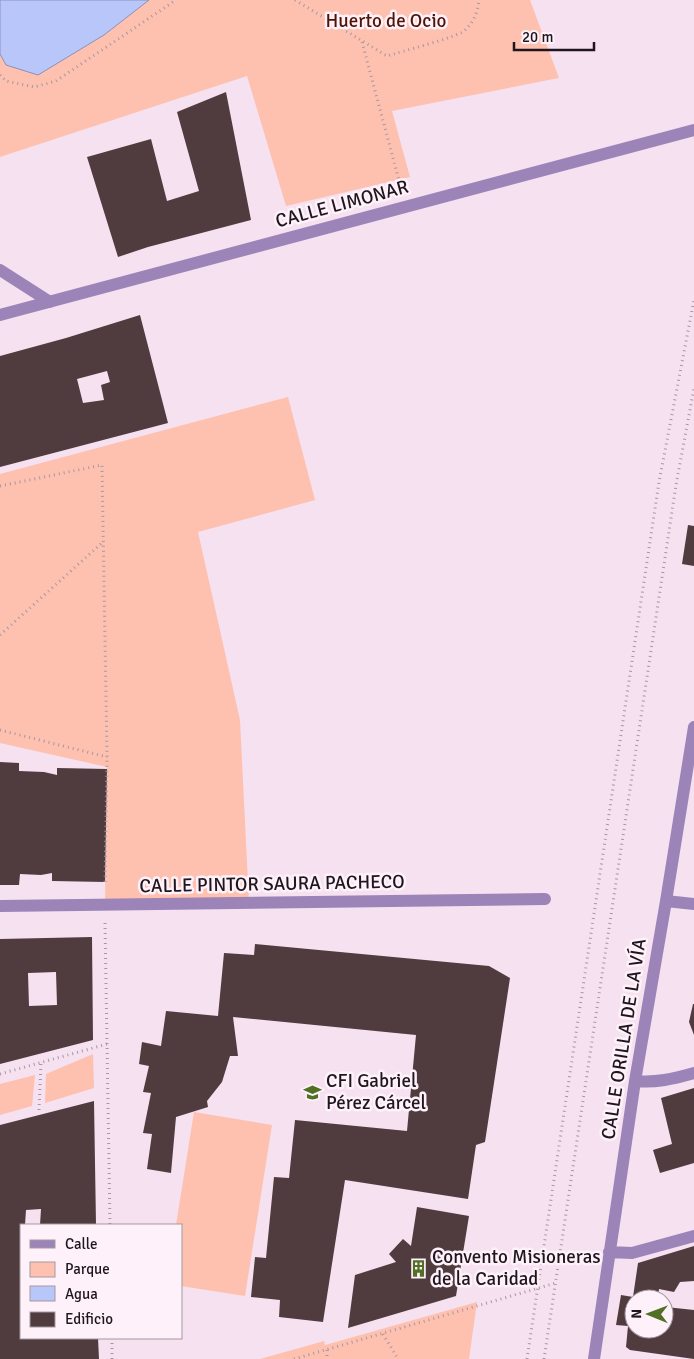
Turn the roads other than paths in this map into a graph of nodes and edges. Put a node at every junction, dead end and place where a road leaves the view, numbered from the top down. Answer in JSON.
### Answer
{"nodes":[{"id":1,"x":694,"y":130,"type":"edge"},
{"id":2,"x":0,"y":270,"type":"edge"},
{"id":3,"x":50,"y":302,"type":"junction"},
{"id":4,"x":0,"y":315,"type":"edge"},
{"id":5,"x":694,"y":727,"type":"edge"},
{"id":6,"x":545,"y":899,"type":"dead end"},
{"id":7,"x":666,"y":901,"type":"junction"},
{"id":8,"x":694,"y":904,"type":"edge"},
{"id":9,"x":0,"y":906,"type":"edge"},
{"id":10,"x":694,"y":1073,"type":"edge"},
{"id":11,"x":635,"y":1081,"type":"junction"},
{"id":12,"x":694,"y":1236,"type":"edge"},
{"id":13,"x":610,"y":1252,"type":"junction"},
{"id":14,"x":594,"y":1359,"type":"edge"}],
"edges":[{"from":1,"to":3,"type":"street","name":"CALLE LIMONAR"},
{"from":2,"to":3,"type":"street"},
{"from":3,"to":4,"type":"street","name":"CALLE LIMONAR"},
{"from":5,"to":7,"type":"street","name":"CALLE ORILLA DE LA VÍA"},
{"from":6,"to":9,"type":"street","name":"CALLE PINTOR SAURA PACHECO"},
{"from":7,"to":8,"type":"street"},
{"from":7,"to":11,"type":"street","name":"CALLE ORILLA DE LA VÍA"},
{"from":10,"to":11,"type":"street"},
{"from":11,"to":13,"type":"street","name":"CALLE ORILLA DE LA VÍA"},
{"from":12,"to":13,"type":"street"},
{"from":13,"to":14,"type":"street","name":"CALLE ORILLA DE LA VÍA"}]}
